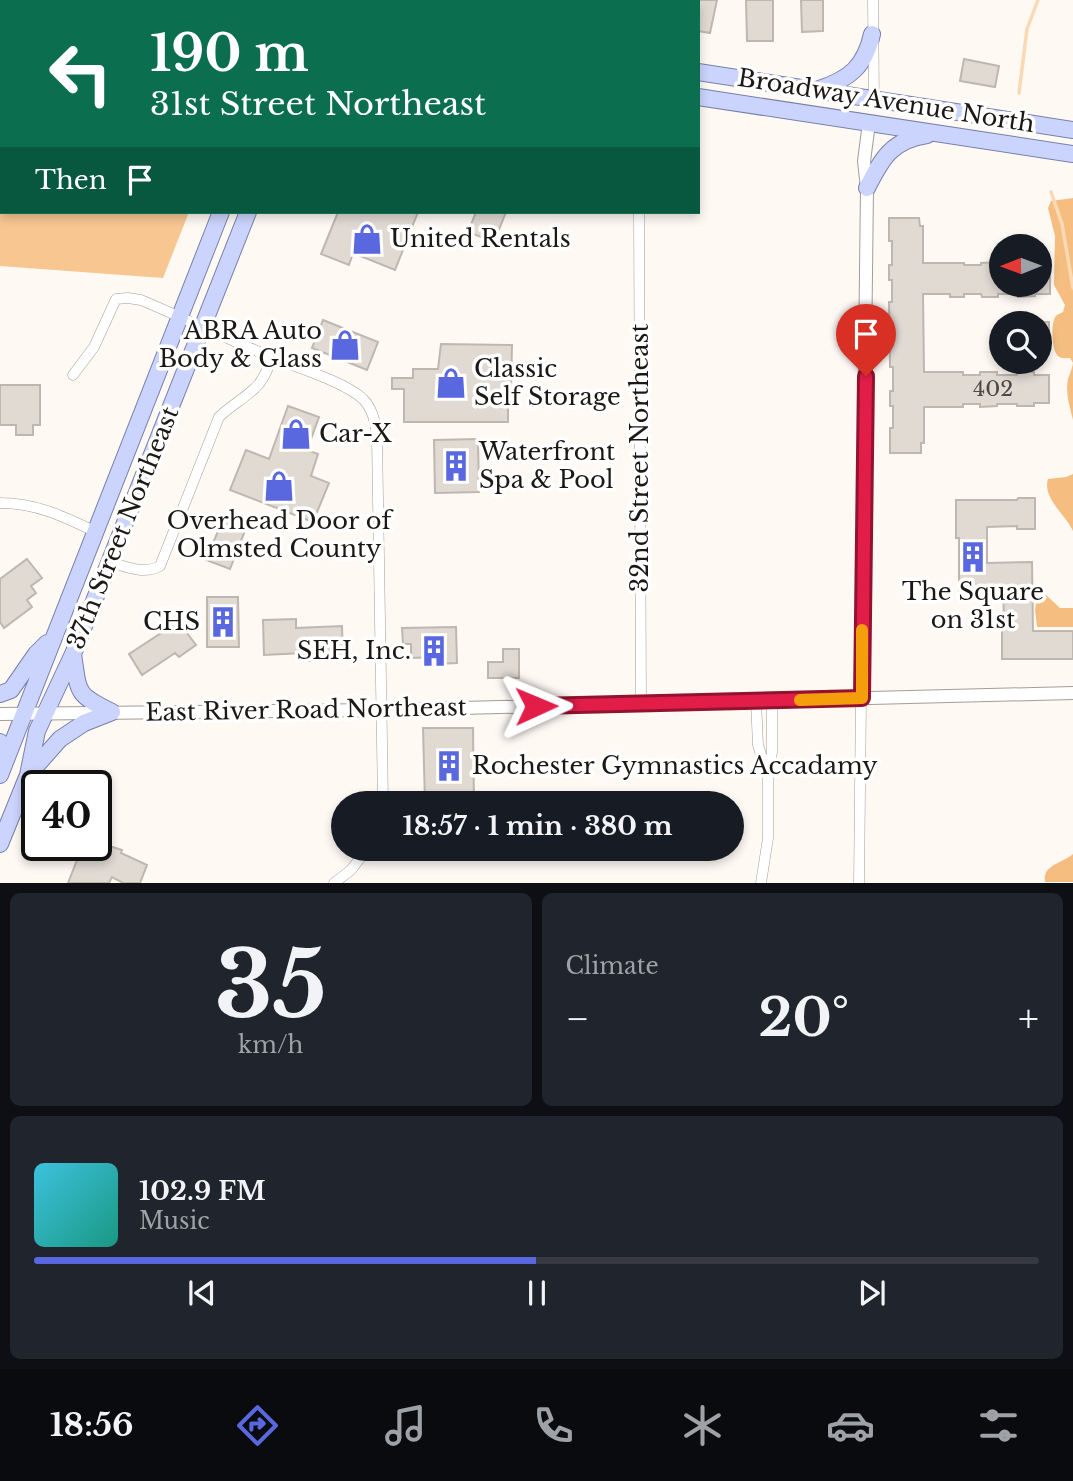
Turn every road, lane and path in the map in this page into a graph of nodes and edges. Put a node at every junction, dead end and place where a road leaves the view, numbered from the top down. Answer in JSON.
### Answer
{"nodes":[{"id":1,"x":873,"y":0,"type":"edge"},
{"id":2,"x":872,"y":34,"type":"junction"},
{"id":3,"x":700,"y":72,"type":"edge"},
{"id":4,"x":816,"y":90,"type":"junction"},
{"id":5,"x":700,"y":97,"type":"edge"},
{"id":6,"x":874,"y":99,"type":"junction"},
{"id":7,"x":911,"y":104,"type":"junction"},
{"id":8,"x":834,"y":118,"type":"junction"},
{"id":9,"x":869,"y":124,"type":"junction"},
{"id":10,"x":1073,"y":130,"type":"edge"},
{"id":11,"x":936,"y":134,"type":"junction"},
{"id":12,"x":1073,"y":154,"type":"edge"},
{"id":13,"x":867,"y":188,"type":"junction"},
{"id":14,"x":218,"y":214,"type":"edge"},
{"id":15,"x":249,"y":214,"type":"edge"},
{"id":16,"x":639,"y":214,"type":"edge"},
{"id":17,"x":180,"y":316,"type":"junction"},
{"id":18,"x":203,"y":327,"type":"junction"},
{"id":19,"x":272,"y":358,"type":"junction"},
{"id":20,"x":73,"y":375,"type":"dead end"},
{"id":21,"x":0,"y":503,"type":"edge"},
{"id":22,"x":96,"y":532,"type":"junction"},
{"id":23,"x":110,"y":562,"type":"junction"},
{"id":24,"x":53,"y":636,"type":"junction"},
{"id":25,"x":73,"y":654,"type":"junction"},
{"id":26,"x":1073,"y":693,"type":"edge"},
{"id":27,"x":0,"y":694,"type":"edge"},
{"id":28,"x":862,"y":698,"type":"junction"},
{"id":29,"x":756,"y":701,"type":"junction"},
{"id":30,"x":772,"y":701,"type":"junction"},
{"id":31,"x":641,"y":704,"type":"junction"},
{"id":32,"x":382,"y":710,"type":"junction"},
{"id":33,"x":112,"y":712,"type":"junction"},
{"id":34,"x":0,"y":713,"type":"edge"},
{"id":35,"x":46,"y":713,"type":"junction"},
{"id":36,"x":24,"y":714,"type":"junction"},
{"id":37,"x":29,"y":770,"type":"edge"},
{"id":38,"x":32,"y":770,"type":"edge"},
{"id":39,"x":0,"y":775,"type":"edge"},
{"id":40,"x":768,"y":778,"type":"junction"},
{"id":41,"x":383,"y":791,"type":"edge"},
{"id":42,"x":21,"y":792,"type":"edge"},
{"id":43,"x":0,"y":844,"type":"edge"},
{"id":44,"x":358,"y":861,"type":"edge"},
{"id":45,"x":334,"y":883,"type":"edge"},
{"id":46,"x":761,"y":883,"type":"edge"},
{"id":47,"x":859,"y":883,"type":"edge"}],
"edges":[{"from":1,"to":2,"type":"street"},
{"from":2,"to":4,"type":"main road"},
{"from":2,"to":6,"type":"street"},
{"from":3,"to":4,"type":"main road","name":"Broadway Avenue North"},
{"from":4,"to":6,"type":"main road","name":"Broadway Avenue North"},
{"from":5,"to":8,"type":"main road","name":"Broadway Avenue North"},
{"from":6,"to":7,"type":"main road","name":"Broadway Avenue North"},
{"from":6,"to":8,"type":"main road"},
{"from":7,"to":9,"type":"main road"},
{"from":7,"to":10,"type":"main road","name":"Broadway Avenue North"},
{"from":8,"to":9,"type":"main road","name":"Broadway Avenue North"},
{"from":9,"to":11,"type":"main road","name":"Broadway Avenue North"},
{"from":9,"to":13,"type":"street"},
{"from":11,"to":12,"type":"main road","name":"Broadway Avenue North"},
{"from":11,"to":13,"type":"main road"},
{"from":13,"to":28,"type":"street"},
{"from":14,"to":17,"type":"main road","name":"37th Street Northeast"},
{"from":15,"to":18,"type":"main road","name":"37th Street Northeast"},
{"from":16,"to":31,"type":"street","name":"32nd Street Northeast"},
{"from":17,"to":18,"type":"street"},
{"from":17,"to":20,"type":"street"},
{"from":17,"to":22,"type":"main road","name":"37th Street Northeast"},
{"from":18,"to":19,"type":"street"},
{"from":18,"to":23,"type":"main road","name":"37th Street Northeast"},
{"from":19,"to":23,"type":"street"},
{"from":19,"to":32,"type":"street"},
{"from":21,"to":22,"type":"street"},
{"from":22,"to":24,"type":"main road","name":"37th Street Northeast"},
{"from":23,"to":25,"type":"main road","name":"37th Street Northeast"},
{"from":24,"to":27,"type":"main road"},
{"from":24,"to":36,"type":"main road","name":"37th Street Northeast"},
{"from":25,"to":33,"type":"main road"},
{"from":25,"to":35,"type":"main road","name":"37th Street Northeast"},
{"from":26,"to":28,"type":"street","name":"East River Road Northeast"},
{"from":28,"to":30,"type":"street","name":"East River Road Northeast"},
{"from":28,"to":47,"type":"street"},
{"from":29,"to":30,"type":"street","name":"East River Road Northeast"},
{"from":29,"to":31,"type":"street","name":"East River Road Northeast"},
{"from":29,"to":40,"type":"street"},
{"from":30,"to":40,"type":"street"},
{"from":31,"to":32,"type":"street","name":"East River Road Northeast"},
{"from":32,"to":33,"type":"street","name":"East River Road Northeast"},
{"from":32,"to":41,"type":"street"},
{"from":33,"to":35,"type":"street","name":"East River Road Northeast"},
{"from":33,"to":38,"type":"main road"},
{"from":34,"to":36,"type":"street","name":"East River Road Northeast"},
{"from":35,"to":36,"type":"street","name":"East River Road Northeast"},
{"from":35,"to":37,"type":"main road","name":"37th Street Northeast"},
{"from":36,"to":39,"type":"main road","name":"37th Street Northeast"},
{"from":40,"to":46,"type":"street"},
{"from":42,"to":43,"type":"main road","name":"37th Street Northeast"},
{"from":44,"to":45,"type":"street"}]}
